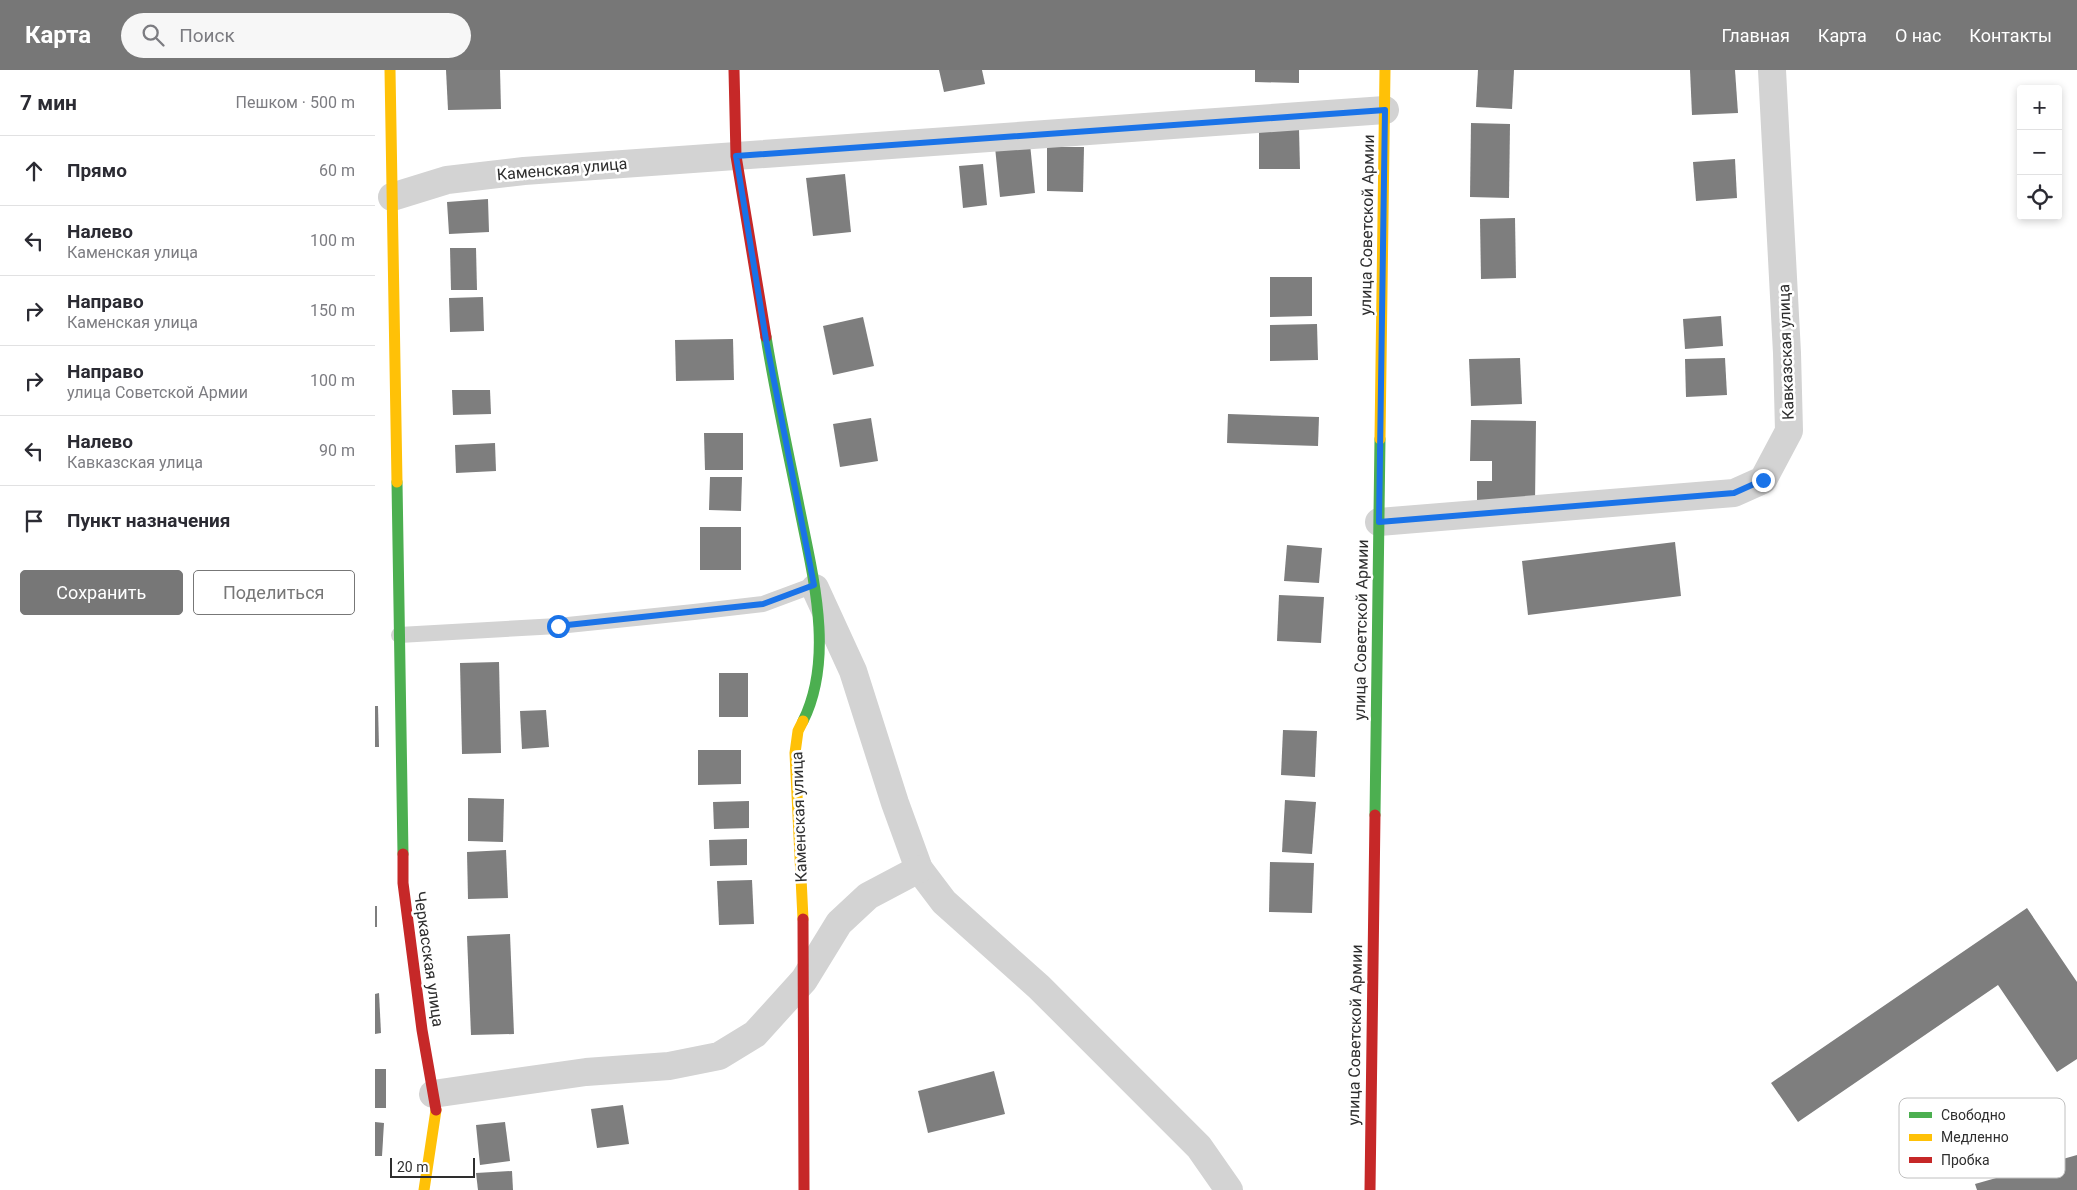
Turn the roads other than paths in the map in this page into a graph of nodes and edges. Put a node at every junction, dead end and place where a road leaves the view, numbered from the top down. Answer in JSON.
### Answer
{"nodes":[{"id":1,"x":390,"y":70,"type":"edge"},
{"id":2,"x":734,"y":70,"type":"edge"},
{"id":3,"x":1385,"y":70,"type":"edge"},
{"id":4,"x":1772,"y":70,"type":"edge"},
{"id":5,"x":1385,"y":110,"type":"junction"},
{"id":6,"x":736,"y":156,"type":"junction"},
{"id":7,"x":392,"y":197,"type":"junction"},
{"id":8,"x":1379,"y":522,"type":"junction"},
{"id":9,"x":814,"y":585,"type":"junction"},
{"id":10,"x":399,"y":636,"type":"junction"},
{"id":11,"x":919,"y":869,"type":"junction"},
{"id":12,"x":804,"y":980,"type":"junction"},
{"id":13,"x":433,"y":1094,"type":"junction"},
{"id":14,"x":424,"y":1190,"type":"edge"},
{"id":15,"x":804,"y":1190,"type":"edge"},
{"id":16,"x":1229,"y":1190,"type":"edge"},
{"id":17,"x":1369,"y":1190,"type":"edge"}],
"edges":[{"from":1,"to":7,"type":"street","name":"Черкасская улица"},
{"from":2,"to":6,"type":"street","name":"Каменская улица"},
{"from":3,"to":5,"type":"street","name":"улица Советской Армии"},
{"from":4,"to":8,"type":"street","name":"Кавказская улица"},
{"from":5,"to":6,"type":"street","name":"Каменская улица"},
{"from":5,"to":8,"type":"street","name":"улица Советской Армии"},
{"from":6,"to":7,"type":"street","name":"Каменская улица"},
{"from":6,"to":9,"type":"street","name":"Каменская улица"},
{"from":7,"to":10,"type":"street","name":"Черкасская улица"},
{"from":8,"to":17,"type":"street","name":"улица Советской Армии"},
{"from":9,"to":10,"type":"lane"},
{"from":9,"to":11,"type":"street"},
{"from":9,"to":12,"type":"street","name":"Каменская улица"},
{"from":10,"to":13,"type":"street","name":"Черкасская улица"},
{"from":11,"to":12,"type":"street"},
{"from":11,"to":16,"type":"street"},
{"from":12,"to":13,"type":"street"},
{"from":12,"to":15,"type":"street","name":"Каменская улица"},
{"from":13,"to":14,"type":"street","name":"Черкасская улица"}]}
